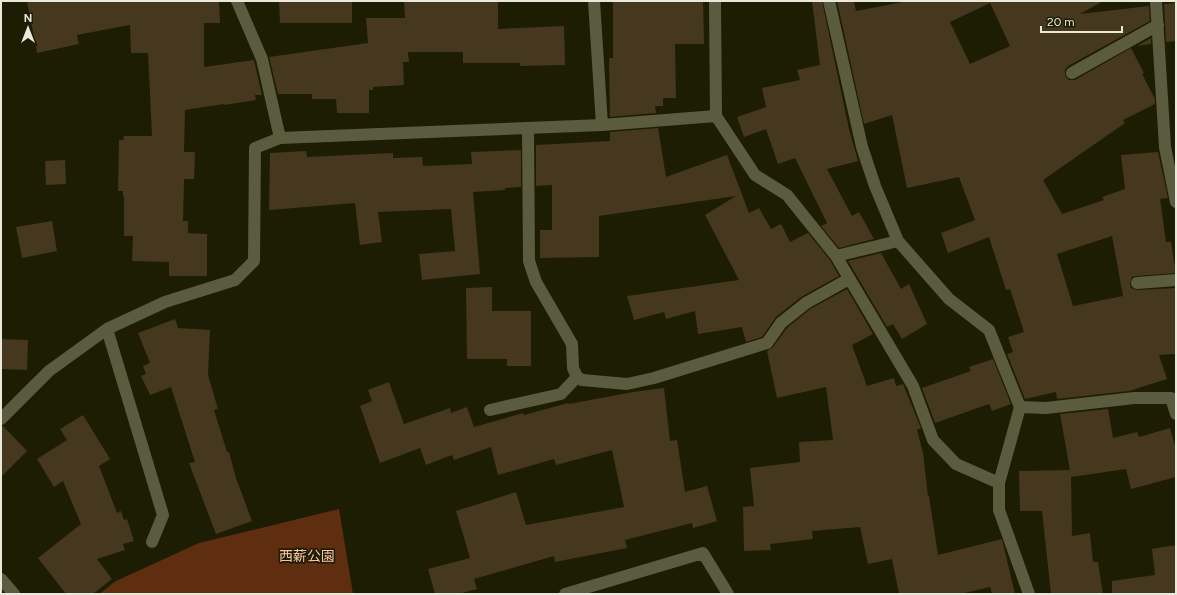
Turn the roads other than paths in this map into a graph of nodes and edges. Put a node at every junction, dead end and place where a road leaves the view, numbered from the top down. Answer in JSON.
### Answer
{"nodes":[{"id":1,"x":237,"y":1,"type":"edge"},
{"id":2,"x":594,"y":1,"type":"edge"},
{"id":3,"x":715,"y":1,"type":"edge"},
{"id":4,"x":829,"y":1,"type":"edge"},
{"id":5,"x":1156,"y":1,"type":"edge"},
{"id":6,"x":1158,"y":25,"type":"junction"},
{"id":7,"x":1072,"y":73,"type":"dead end"},
{"id":8,"x":716,"y":116,"type":"junction"},
{"id":9,"x":602,"y":125,"type":"junction"},
{"id":10,"x":528,"y":128,"type":"junction"},
{"id":11,"x":280,"y":138,"type":"junction"},
{"id":12,"x":1176,"y":202,"type":"edge"},
{"id":13,"x":898,"y":241,"type":"junction"},
{"id":14,"x":836,"y":256,"type":"junction"},
{"id":15,"x":850,"y":279,"type":"junction"},
{"id":16,"x":1176,"y":280,"type":"edge"},
{"id":17,"x":1137,"y":283,"type":"dead end"},
{"id":18,"x":107,"y":329,"type":"junction"},
{"id":19,"x":577,"y":377,"type":"junction"},
{"id":20,"x":1020,"y":407,"type":"junction"},
{"id":21,"x":490,"y":410,"type":"dead end"},
{"id":22,"x":1176,"y":414,"type":"edge"},
{"id":23,"x":1,"y":419,"type":"edge"},
{"id":24,"x":999,"y":483,"type":"junction"},
{"id":25,"x":152,"y":542,"type":"dead end"},
{"id":26,"x":1,"y":579,"type":"edge"},
{"id":27,"x":14,"y":594,"type":"edge"},
{"id":28,"x":565,"y":594,"type":"edge"},
{"id":29,"x":728,"y":594,"type":"edge"},
{"id":30,"x":1029,"y":594,"type":"edge"}],
"edges":[{"from":1,"to":11,"type":"street"},
{"from":2,"to":9,"type":"street"},
{"from":3,"to":8,"type":"street"},
{"from":4,"to":13,"type":"street"},
{"from":5,"to":6,"type":"street"},
{"from":6,"to":7,"type":"street"},
{"from":6,"to":12,"type":"street"},
{"from":8,"to":9,"type":"street"},
{"from":8,"to":14,"type":"street"},
{"from":9,"to":10,"type":"street"},
{"from":10,"to":11,"type":"street"},
{"from":10,"to":19,"type":"street"},
{"from":11,"to":18,"type":"street"},
{"from":13,"to":14,"type":"street"},
{"from":13,"to":20,"type":"street"},
{"from":14,"to":15,"type":"street"},
{"from":15,"to":19,"type":"street"},
{"from":15,"to":24,"type":"street"},
{"from":16,"to":17,"type":"street"},
{"from":18,"to":23,"type":"street"},
{"from":18,"to":25,"type":"street"},
{"from":19,"to":21,"type":"street"},
{"from":20,"to":22,"type":"street"},
{"from":20,"to":24,"type":"street"},
{"from":24,"to":30,"type":"street"},
{"from":26,"to":27,"type":"street"},
{"from":28,"to":29,"type":"street"}]}
